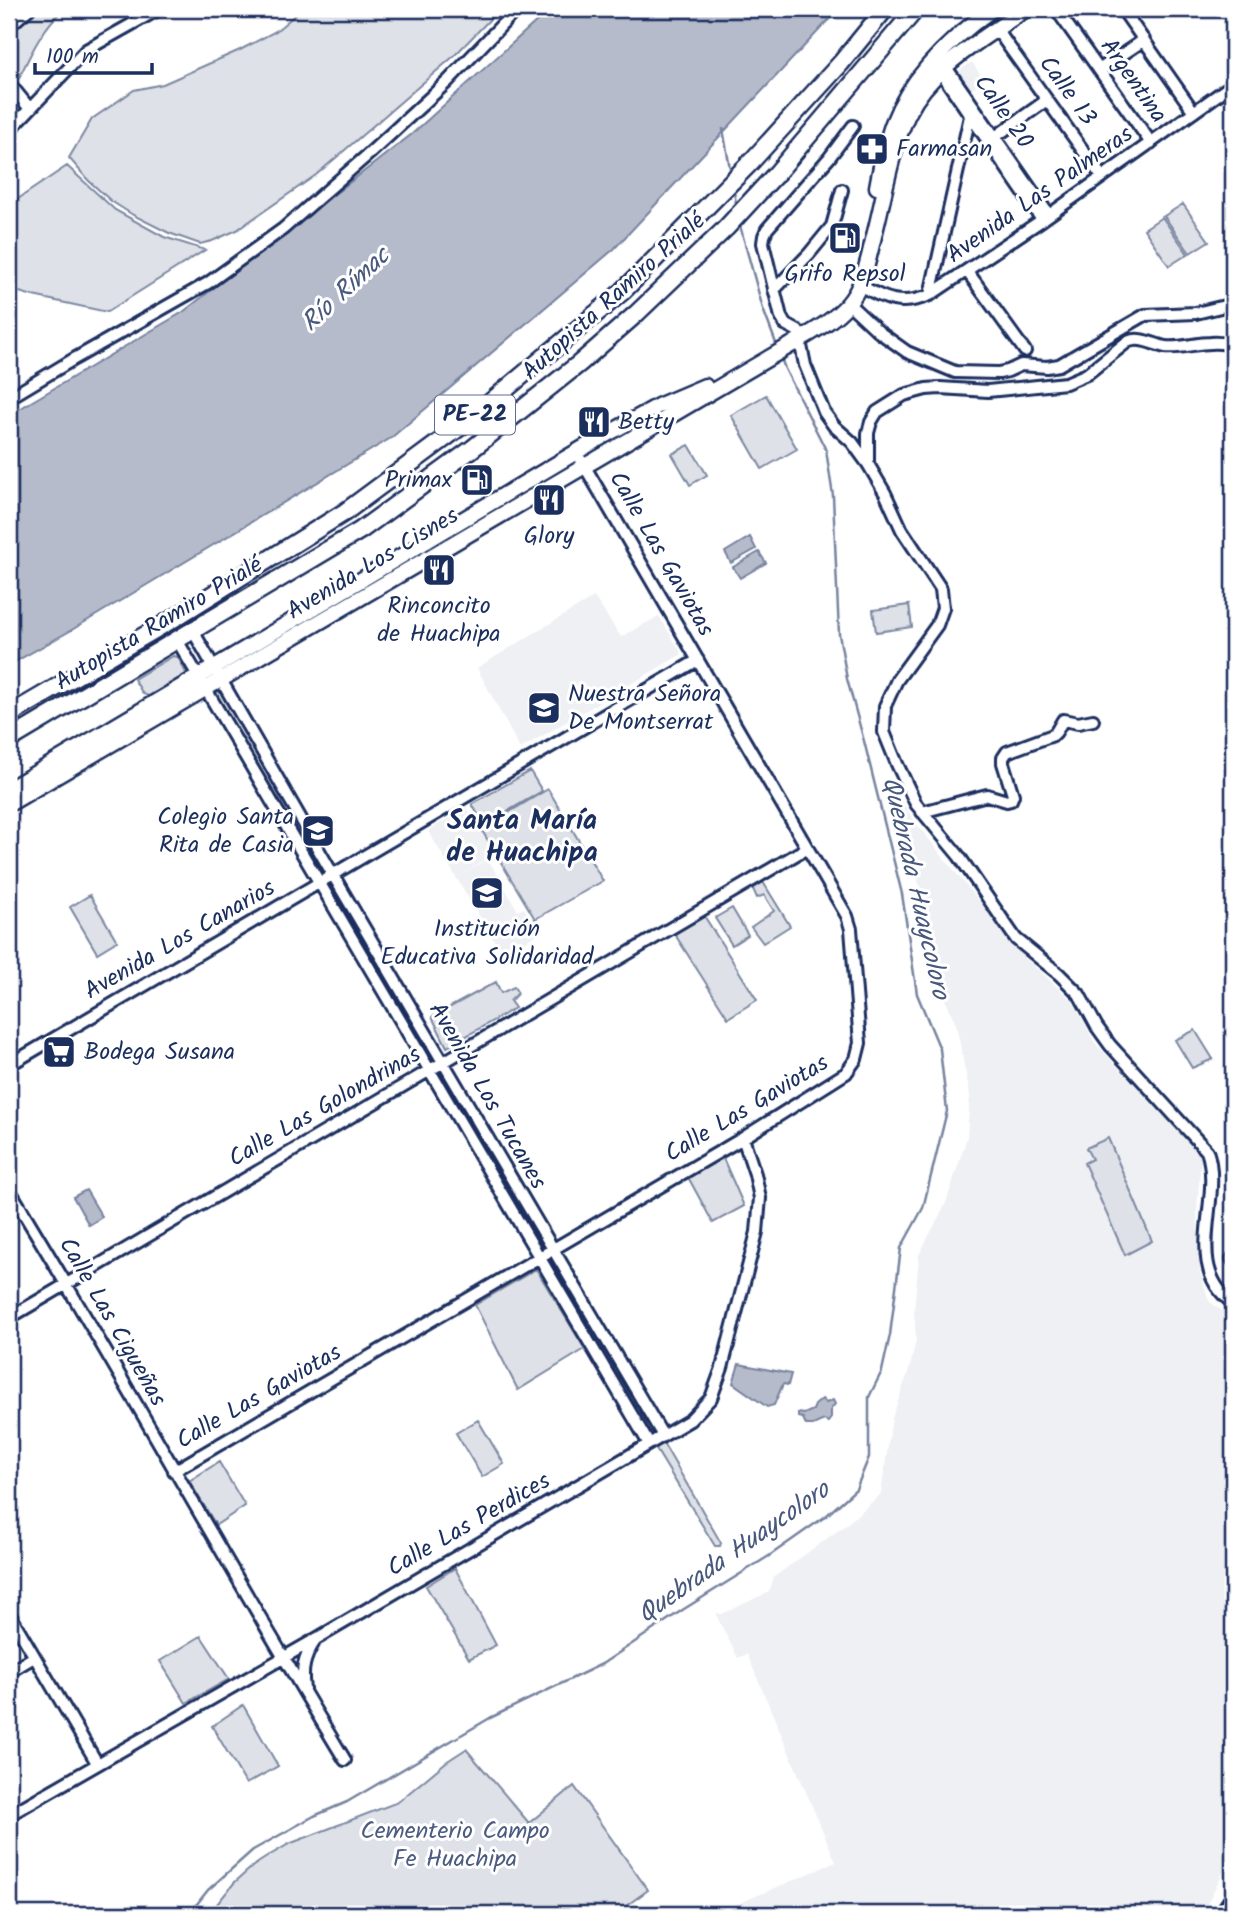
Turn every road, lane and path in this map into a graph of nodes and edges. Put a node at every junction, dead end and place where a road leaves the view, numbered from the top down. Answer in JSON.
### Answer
{"nodes":[{"id":1,"x":29,"y":9,"type":"edge"},
{"id":2,"x":159,"y":9,"type":"edge"},
{"id":3,"x":517,"y":9,"type":"edge"},
{"id":4,"x":885,"y":9,"type":"edge"},
{"id":5,"x":916,"y":9,"type":"edge"},
{"id":6,"x":992,"y":9,"type":"edge"},
{"id":7,"x":1026,"y":9,"type":"edge"},
{"id":8,"x":1056,"y":9,"type":"edge"},
{"id":9,"x":1122,"y":9,"type":"edge"},
{"id":10,"x":9,"y":26,"type":"edge"},
{"id":11,"x":997,"y":30,"type":"junction"},
{"id":12,"x":1144,"y":40,"type":"junction"},
{"id":13,"x":943,"y":70,"type":"junction"},
{"id":14,"x":1099,"y":70,"type":"junction"},
{"id":15,"x":9,"y":84,"type":"edge"},
{"id":16,"x":1233,"y":84,"type":"edge"},
{"id":17,"x":1047,"y":100,"type":"junction"},
{"id":18,"x":30,"y":109,"type":"junction"},
{"id":19,"x":972,"y":111,"type":"junction"},
{"id":20,"x":1194,"y":112,"type":"junction"},
{"id":21,"x":853,"y":126,"type":"dead end"},
{"id":22,"x":9,"y":131,"type":"edge"},
{"id":23,"x":995,"y":137,"type":"junction"},
{"id":24,"x":1151,"y":143,"type":"junction"},
{"id":25,"x":1102,"y":177,"type":"junction"},
{"id":26,"x":842,"y":190,"type":"dead end"},
{"id":27,"x":1046,"y":217,"type":"junction"},
{"id":28,"x":967,"y":271,"type":"junction"},
{"id":29,"x":860,"y":285,"type":"junction"},
{"id":30,"x":774,"y":290,"type":"junction"},
{"id":31,"x":930,"y":295,"type":"junction"},
{"id":32,"x":849,"y":304,"type":"junction"},
{"id":33,"x":1233,"y":304,"type":"edge"},
{"id":34,"x":795,"y":340,"type":"junction"},
{"id":35,"x":1233,"y":345,"type":"edge"},
{"id":36,"x":1025,"y":351,"type":"dead end"},
{"id":37,"x":758,"y":361,"type":"junction"},
{"id":38,"x":9,"y":398,"type":"edge"},
{"id":39,"x":576,"y":452,"type":"junction"},
{"id":40,"x":868,"y":464,"type":"junction"},
{"id":41,"x":584,"y":465,"type":"junction"},
{"id":42,"x":448,"y":528,"type":"junction"},
{"id":43,"x":455,"y":541,"type":"junction"},
{"id":44,"x":279,"y":554,"type":"junction"},
{"id":45,"x":290,"y":572,"type":"junction"},
{"id":46,"x":193,"y":631,"type":"junction"},
{"id":47,"x":177,"y":640,"type":"junction"},
{"id":48,"x":698,"y":660,"type":"junction"},
{"id":49,"x":217,"y":674,"type":"junction"},
{"id":50,"x":202,"y":683,"type":"junction"},
{"id":51,"x":9,"y":715,"type":"edge"},
{"id":52,"x":1093,"y":720,"type":"dead end"},
{"id":53,"x":9,"y":740,"type":"edge"},
{"id":54,"x":9,"y":789,"type":"edge"},
{"id":55,"x":9,"y":804,"type":"edge"},
{"id":56,"x":922,"y":812,"type":"junction"},
{"id":57,"x":807,"y":848,"type":"junction"},
{"id":58,"x":333,"y":875,"type":"junction"},
{"id":59,"x":320,"y":883,"type":"junction"},
{"id":60,"x":443,"y":1062,"type":"junction"},
{"id":61,"x":9,"y":1065,"type":"edge"},
{"id":62,"x":430,"y":1070,"type":"junction"},
{"id":63,"x":743,"y":1138,"type":"junction"},
{"id":64,"x":9,"y":1189,"type":"edge"},
{"id":65,"x":552,"y":1249,"type":"junction"},
{"id":66,"x":539,"y":1256,"type":"junction"},
{"id":67,"x":66,"y":1283,"type":"junction"},
{"id":68,"x":1233,"y":1303,"type":"edge"},
{"id":69,"x":9,"y":1318,"type":"edge"},
{"id":70,"x":663,"y":1436,"type":"junction"},
{"id":71,"x":649,"y":1444,"type":"junction"},
{"id":72,"x":174,"y":1471,"type":"junction"},
{"id":73,"x":9,"y":1613,"type":"edge"},
{"id":74,"x":316,"y":1639,"type":"junction"},
{"id":75,"x":34,"y":1657,"type":"junction"},
{"id":76,"x":283,"y":1657,"type":"junction"},
{"id":77,"x":9,"y":1672,"type":"edge"},
{"id":78,"x":305,"y":1695,"type":"junction"},
{"id":79,"x":345,"y":1760,"type":"dead end"},
{"id":80,"x":97,"y":1763,"type":"junction"},
{"id":81,"x":9,"y":1815,"type":"edge"},
{"id":82,"x":1233,"y":1895,"type":"edge"},
{"id":83,"x":1220,"y":1914,"type":"edge"}],
"edges":[{"from":1,"to":10,"type":"street"},
{"from":2,"to":18,"type":"street"},
{"from":3,"to":38,"type":"street"},
{"from":4,"to":44,"type":"highway","name":"Autopista Ramiro Prialé","number":"PE-22"},
{"from":5,"to":45,"type":"highway","name":"Autopista Ramiro Prialé","number":"PE-22"},
{"from":6,"to":34,"type":"main road"},
{"from":7,"to":11,"type":"main road"},
{"from":8,"to":14,"type":"street","name":"Argentina"},
{"from":9,"to":12,"type":"street"},
{"from":11,"to":13,"type":"main road"},
{"from":11,"to":17,"type":"street","name":"Calle 13"},
{"from":12,"to":14,"type":"street"},
{"from":12,"to":20,"type":"street"},
{"from":13,"to":19,"type":"street","name":"Calle 20"},
{"from":13,"to":29,"type":"main road"},
{"from":14,"to":24,"type":"street","name":"Argentina"},
{"from":15,"to":18,"type":"street"},
{"from":16,"to":20,"type":"street","name":"Avenida Las Palmeras"},
{"from":17,"to":23,"type":"street"},
{"from":17,"to":25,"type":"street","name":"Calle 13"},
{"from":18,"to":22,"type":"street"},
{"from":19,"to":23,"type":"street","name":"Calle 20"},
{"from":19,"to":27,"type":"street","name":"Calle 20"},
{"from":19,"to":31,"type":"street"},
{"from":20,"to":24,"type":"street","name":"Avenida Las Palmeras"},
{"from":21,"to":30,"type":"street"},
{"from":23,"to":27,"type":"street","name":"Calle 20"},
{"from":24,"to":25,"type":"street","name":"Avenida Las Palmeras"},
{"from":25,"to":27,"type":"street","name":"Avenida Las Palmeras"},
{"from":26,"to":30,"type":"street"},
{"from":27,"to":28,"type":"street","name":"Avenida Las Palmeras"},
{"from":28,"to":31,"type":"street","name":"Avenida Las Palmeras"},
{"from":28,"to":36,"type":"street"},
{"from":29,"to":31,"type":"street","name":"Avenida Las Palmeras"},
{"from":29,"to":32,"type":"main road"},
{"from":30,"to":34,"type":"street"},
{"from":32,"to":33,"type":"street"},
{"from":32,"to":34,"type":"main road"},
{"from":34,"to":37,"type":"main road"},
{"from":34,"to":40,"type":"street"},
{"from":35,"to":40,"type":"street"},
{"from":37,"to":39,"type":"main road","name":"Avenida Los Cisnes"},
{"from":37,"to":41,"type":"main road","name":"Avenida Los Cisnes"},
{"from":39,"to":41,"type":"street","name":"Calle Las Gaviotas"},
{"from":39,"to":42,"type":"main road","name":"Avenida Los Cisnes"},
{"from":40,"to":56,"type":"street"},
{"from":41,"to":43,"type":"main road","name":"Avenida Los Cisnes"},
{"from":41,"to":48,"type":"street","name":"Calle Las Gaviotas"},
{"from":42,"to":43,"type":"main road"},
{"from":42,"to":49,"type":"main road","name":"Avenida Los Cisnes"},
{"from":43,"to":49,"type":"main road","name":"Avenida Los Cisnes"},
{"from":44,"to":45,"type":"highway"},
{"from":44,"to":51,"type":"highway","name":"Autopista Ramiro Prialé","number":"PE-22"},
{"from":45,"to":46,"type":"highway","name":"Autopista Ramiro Prialé","number":"PE-22"},
{"from":46,"to":47,"type":"highway","name":"Autopista Ramiro Prialé","number":"PE-22"},
{"from":46,"to":49,"type":"street","name":"Avenida Los Tucanes"},
{"from":47,"to":50,"type":"street","name":"Avenida Los Tucanes"},
{"from":47,"to":53,"type":"highway","name":"Autopista Ramiro Prialé","number":"PE-22"},
{"from":48,"to":57,"type":"street","name":"Calle Las Gaviotas"},
{"from":48,"to":58,"type":"street","name":"Avenida Los Canarios"},
{"from":49,"to":50,"type":"main road","name":"Avenida Los Cisnes"},
{"from":49,"to":58,"type":"street","name":"Avenida Los Tucanes"},
{"from":50,"to":54,"type":"main road","name":"Avenida Los Cisnes"},
{"from":50,"to":55,"type":"main road","name":"Avenida Los Cisnes"},
{"from":50,"to":59,"type":"street","name":"Avenida Los Tucanes"},
{"from":52,"to":56,"type":"street"},
{"from":56,"to":68,"type":"street"},
{"from":57,"to":60,"type":"street","name":"Calle Las Golondrinas"},
{"from":57,"to":63,"type":"street","name":"Calle Las Gaviotas"},
{"from":58,"to":59,"type":"street","name":"Avenida Los Canarios"},
{"from":58,"to":60,"type":"street","name":"Avenida Los Tucanes"},
{"from":59,"to":61,"type":"street","name":"Avenida Los Canarios"},
{"from":59,"to":62,"type":"street","name":"Avenida Los Tucanes"},
{"from":60,"to":62,"type":"street","name":"Calle Las Golondrinas"},
{"from":60,"to":65,"type":"street","name":"Avenida Los Tucanes"},
{"from":62,"to":66,"type":"street","name":"Avenida Los Tucanes"},
{"from":62,"to":67,"type":"street","name":"Calle Las Golondrinas"},
{"from":63,"to":65,"type":"street","name":"Calle Las Gaviotas"},
{"from":63,"to":70,"type":"street","name":"Calle Las Perdices"},
{"from":64,"to":67,"type":"street","name":"Calle Las Cigueñas"},
{"from":65,"to":66,"type":"street","name":"Calle Las Gaviotas"},
{"from":65,"to":70,"type":"street","name":"Avenida Los Tucanes"},
{"from":66,"to":71,"type":"street","name":"Avenida Los Tucanes"},
{"from":66,"to":72,"type":"street","name":"Calle Las Gaviotas"},
{"from":67,"to":69,"type":"street","name":"Calle Las Golondrinas"},
{"from":67,"to":72,"type":"street","name":"Calle Las Cigueñas"},
{"from":70,"to":71,"type":"street","name":"Calle Las Perdices"},
{"from":71,"to":74,"type":"street","name":"Calle Las Perdices"},
{"from":72,"to":76,"type":"street","name":"Calle Las Cigueñas"},
{"from":73,"to":75,"type":"street"},
{"from":74,"to":76,"type":"street","name":"Calle Las Perdices"},
{"from":74,"to":78,"type":"street"},
{"from":75,"to":77,"type":"street"},
{"from":75,"to":80,"type":"street"},
{"from":76,"to":78,"type":"street","name":"Calle Las Cigueñas"},
{"from":76,"to":80,"type":"street","name":"Calle Las Perdices"},
{"from":78,"to":79,"type":"street","name":"Calle Las Cigueñas"},
{"from":80,"to":81,"type":"street","name":"Calle Las Perdices"},
{"from":82,"to":83,"type":"street"}]}
